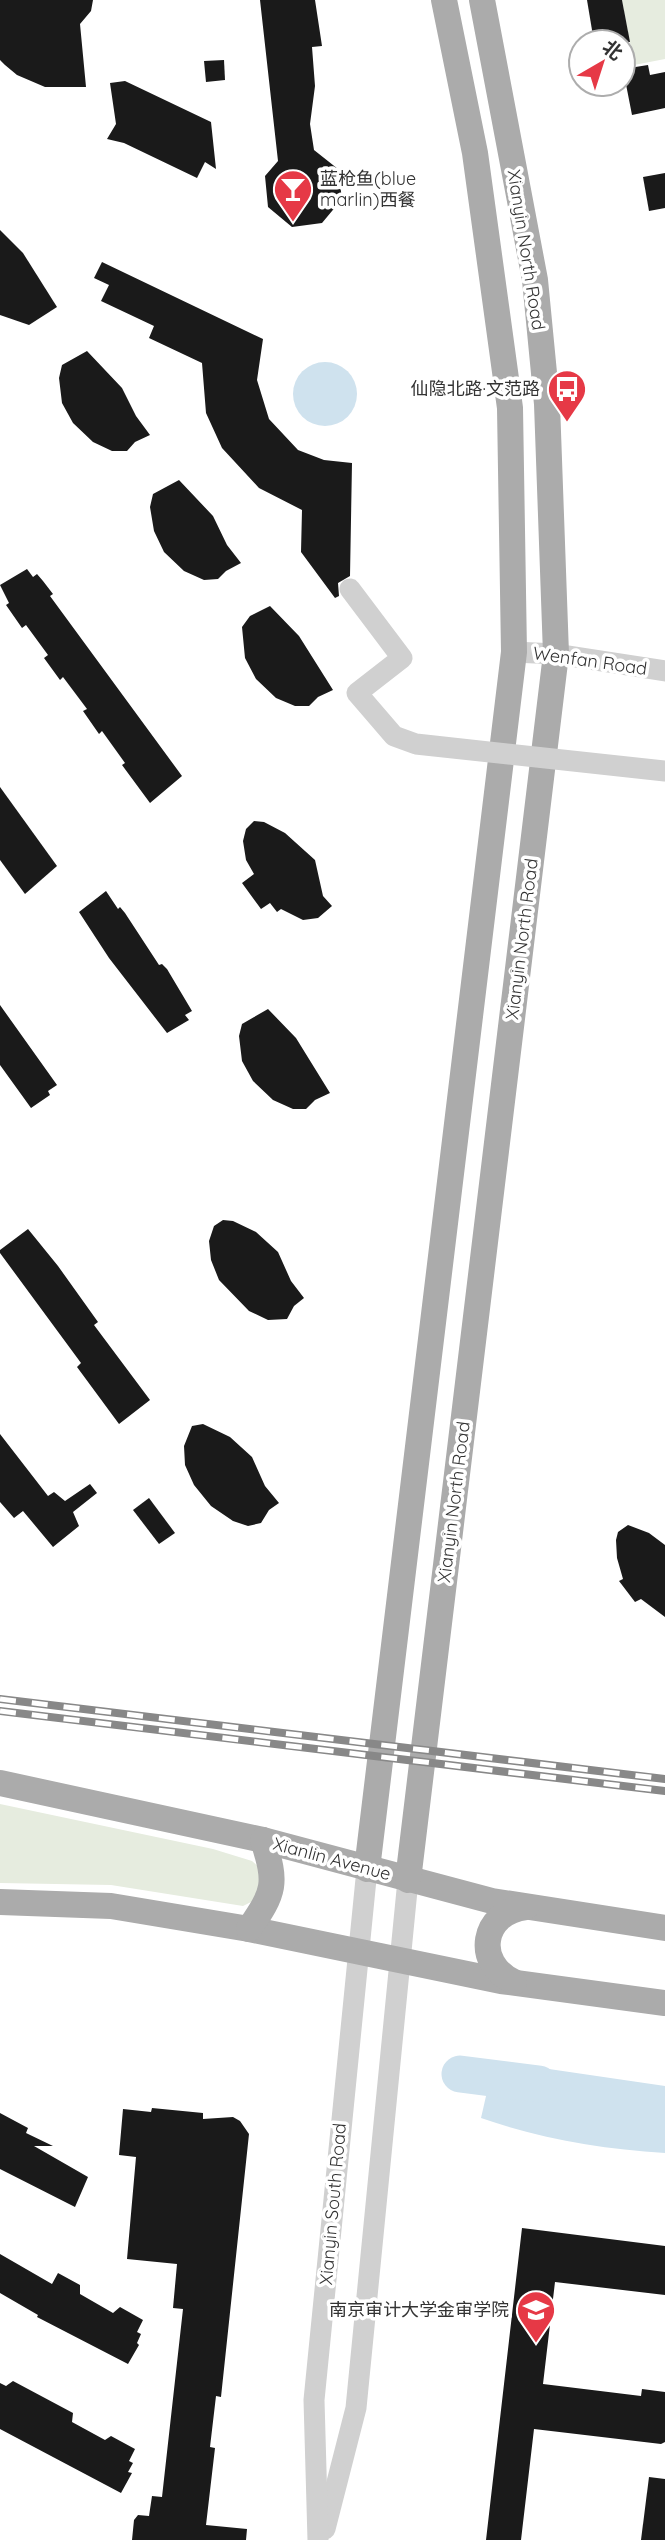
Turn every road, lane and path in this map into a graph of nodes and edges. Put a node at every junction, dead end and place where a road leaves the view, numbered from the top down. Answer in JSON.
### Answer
{"nodes":[{"id":1,"x":444,"y":0,"type":"edge"},
{"id":2,"x":482,"y":0,"type":"edge"},
{"id":3,"x":350,"y":589,"type":"dead end"},
{"id":4,"x":514,"y":652,"type":"junction"},
{"id":5,"x":556,"y":654,"type":"junction"},
{"id":6,"x":665,"y":671,"type":"edge"},
{"id":7,"x":665,"y":771,"type":"edge"},
{"id":8,"x":0,"y":1783,"type":"edge"},
{"id":9,"x":263,"y":1840,"type":"junction"},
{"id":10,"x":367,"y":1869,"type":"junction"},
{"id":11,"x":408,"y":1880,"type":"junction"},
{"id":12,"x":0,"y":1902,"type":"edge"},
{"id":13,"x":526,"y":1907,"type":"junction"},
{"id":14,"x":665,"y":1928,"type":"edge"},
{"id":15,"x":249,"y":1929,"type":"junction"},
{"id":16,"x":357,"y":1950,"type":"junction"},
{"id":17,"x":398,"y":1958,"type":"junction"},
{"id":18,"x":514,"y":1982,"type":"junction"},
{"id":19,"x":665,"y":2003,"type":"edge"},
{"id":20,"x":320,"y":2540,"type":"edge"}],
"edges":[{"from":1,"to":4,"type":"main road","name":"Xianyin North Road"},
{"from":2,"to":5,"type":"main road","name":"Xianyin North Road"},
{"from":3,"to":7,"type":"street","bridge":true},
{"from":4,"to":5,"type":"street","name":"Wenfan Road"},
{"from":4,"to":10,"type":"main road","name":"Xianyin North Road"},
{"from":5,"to":6,"type":"street","name":"Wenfan Road"},
{"from":5,"to":11,"type":"main road","name":"Xianyin North Road"},
{"from":8,"to":9,"type":"main road","name":"Xianlin Avenue"},
{"from":9,"to":10,"type":"main road","name":"Xianlin Avenue"},
{"from":9,"to":15,"type":"main road"},
{"from":10,"to":11,"type":"main road","name":"Xianlin Avenue"},
{"from":10,"to":16,"type":"street","name":"Xianyin South Road"},
{"from":11,"to":13,"type":"main road","name":"Xianlin Avenue"},
{"from":11,"to":17,"type":"street","name":"Xianyin South Road"},
{"from":12,"to":15,"type":"main road"},
{"from":13,"to":14,"type":"main road","name":"Xianlin Avenue"},
{"from":13,"to":18,"type":"main road"},
{"from":15,"to":16,"type":"main road"},
{"from":16,"to":17,"type":"main road"},
{"from":16,"to":20,"type":"street","name":"Xianyin South Road"},
{"from":17,"to":18,"type":"main road"},
{"from":17,"to":20,"type":"street","name":"Xianyin South Road"},
{"from":18,"to":19,"type":"main road"}]}
